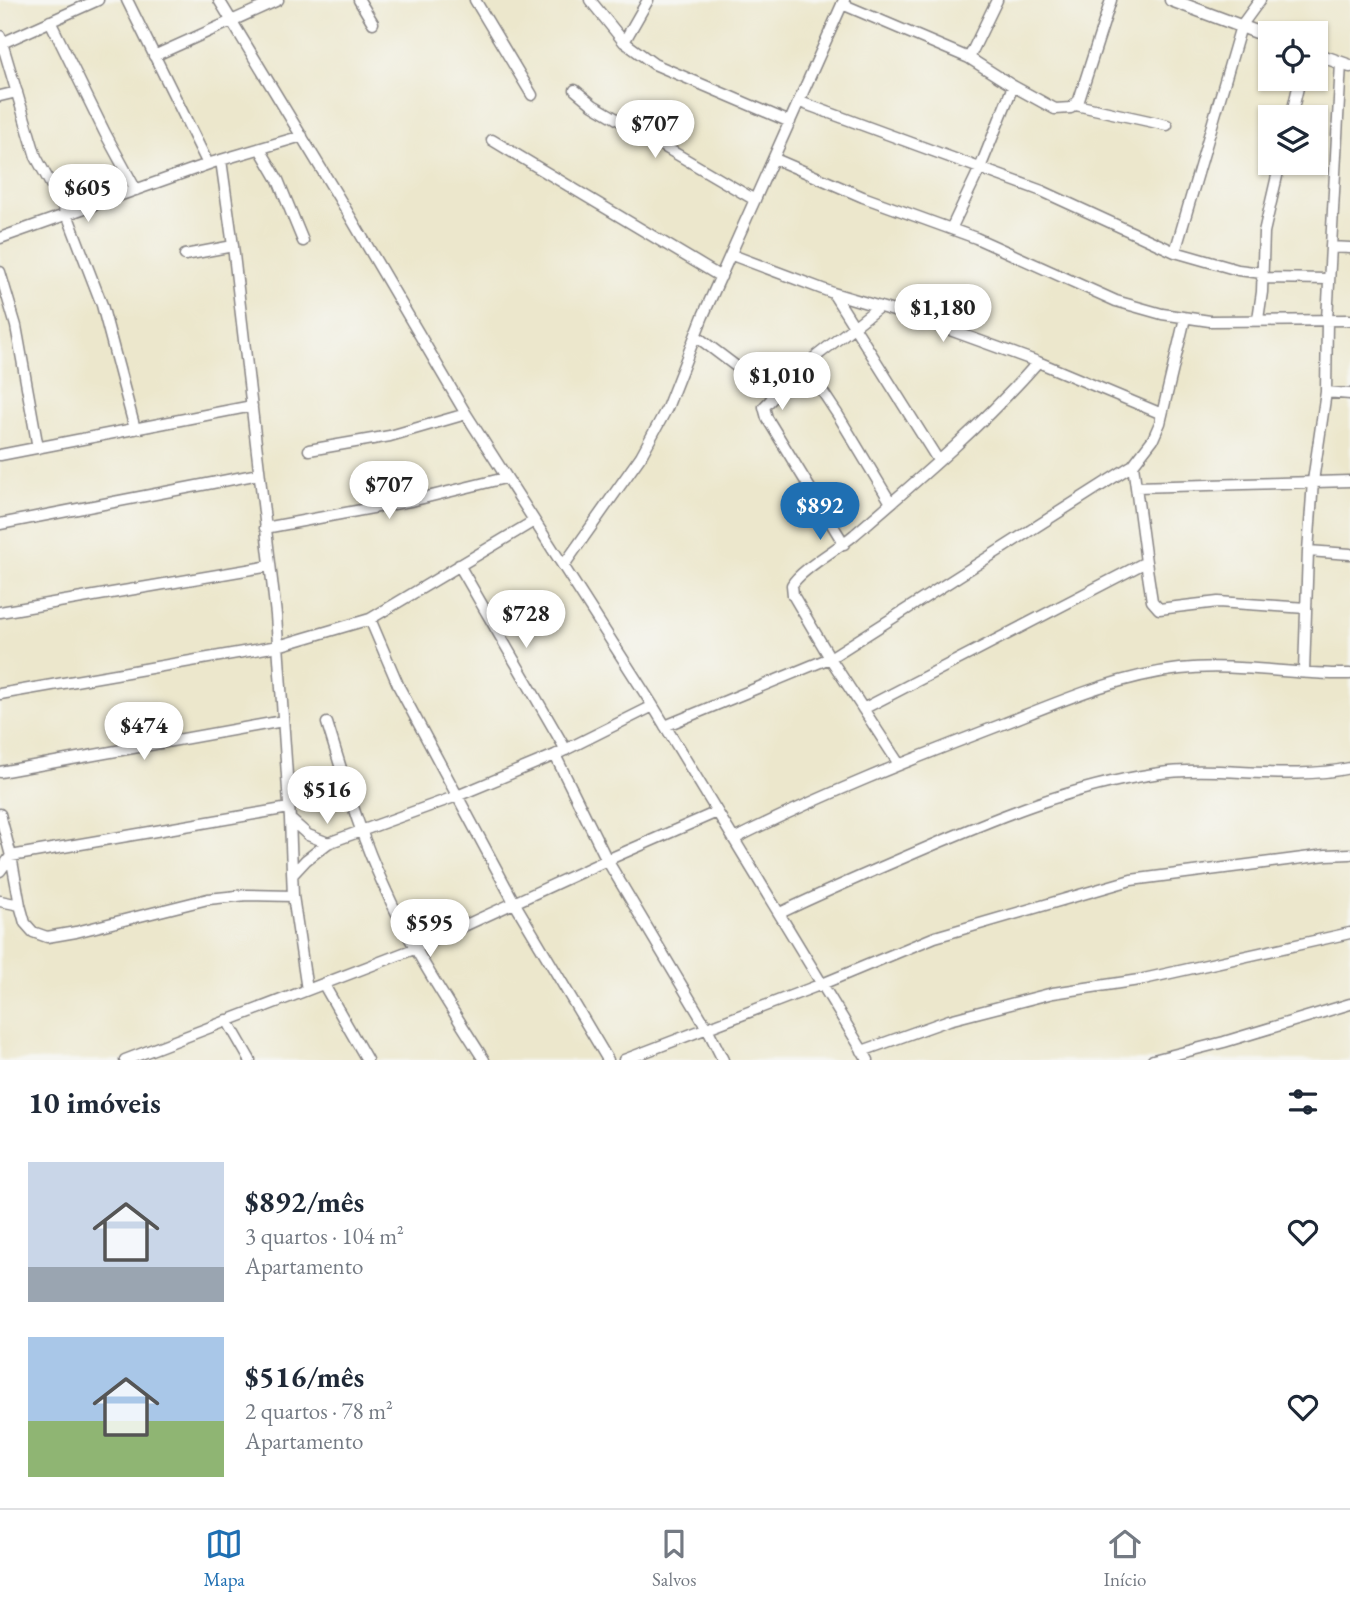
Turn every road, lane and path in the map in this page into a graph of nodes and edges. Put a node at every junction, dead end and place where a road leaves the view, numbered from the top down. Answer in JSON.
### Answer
{"nodes":[{"id":1,"x":98,"y":0,"type":"edge"},
{"id":2,"x":127,"y":0,"type":"edge"},
{"id":3,"x":219,"y":0,"type":"edge"},
{"id":4,"x":278,"y":0,"type":"edge"},
{"id":5,"x":359,"y":0,"type":"edge"},
{"id":6,"x":475,"y":0,"type":"edge"},
{"id":7,"x":590,"y":0,"type":"edge"},
{"id":8,"x":648,"y":0,"type":"edge"},
{"id":9,"x":997,"y":0,"type":"edge"},
{"id":10,"x":1111,"y":0,"type":"edge"},
{"id":11,"x":1171,"y":0,"type":"edge"},
{"id":12,"x":1260,"y":0,"type":"edge"},
{"id":13,"x":843,"y":2,"type":"edge"},
{"id":14,"x":50,"y":21,"type":"junction"},
{"id":15,"x":232,"y":21,"type":"junction"},
{"id":16,"x":373,"y":23,"type":"dead end"},
{"id":17,"x":1241,"y":26,"type":"junction"},
{"id":18,"x":1258,"y":32,"type":"edge"},
{"id":19,"x":1,"y":41,"type":"edge"},
{"id":20,"x":624,"y":42,"type":"junction"},
{"id":21,"x":154,"y":56,"type":"junction"},
{"id":22,"x":969,"y":58,"type":"junction"},
{"id":23,"x":1328,"y":59,"type":"edge"},
{"id":24,"x":1345,"y":65,"type":"edge"},
{"id":25,"x":1013,"y":86,"type":"junction"},
{"id":26,"x":575,"y":90,"type":"dead end"},
{"id":27,"x":17,"y":92,"type":"junction"},
{"id":28,"x":532,"y":95,"type":"dead end"},
{"id":29,"x":0,"y":96,"type":"edge"},
{"id":30,"x":800,"y":103,"type":"junction"},
{"id":31,"x":1076,"y":105,"type":"junction"},
{"id":32,"x":790,"y":122,"type":"junction"},
{"id":33,"x":1167,"y":125,"type":"dead end"},
{"id":34,"x":302,"y":135,"type":"junction"},
{"id":35,"x":492,"y":141,"type":"dead end"},
{"id":36,"x":260,"y":149,"type":"junction"},
{"id":37,"x":775,"y":159,"type":"junction"},
{"id":38,"x":221,"y":160,"type":"junction"},
{"id":39,"x":208,"y":164,"type":"junction"},
{"id":40,"x":980,"y":168,"type":"junction"},
{"id":41,"x":1277,"y":175,"type":"edge"},
{"id":42,"x":136,"y":190,"type":"junction"},
{"id":43,"x":755,"y":200,"type":"junction"},
{"id":44,"x":67,"y":214,"type":"junction"},
{"id":45,"x":951,"y":229,"type":"junction"},
{"id":46,"x":0,"y":238,"type":"edge"},
{"id":47,"x":303,"y":240,"type":"dead end"},
{"id":48,"x":233,"y":246,"type":"junction"},
{"id":49,"x":1331,"y":247,"type":"junction"},
{"id":50,"x":1350,"y":248,"type":"edge"},
{"id":51,"x":1175,"y":252,"type":"junction"},
{"id":52,"x":185,"y":255,"type":"dead end"},
{"id":53,"x":732,"y":255,"type":"junction"},
{"id":54,"x":0,"y":272,"type":"edge"},
{"id":55,"x":1262,"y":276,"type":"junction"},
{"id":56,"x":721,"y":277,"type":"junction"},
{"id":57,"x":1329,"y":279,"type":"junction"},
{"id":58,"x":833,"y":293,"type":"junction"},
{"id":59,"x":878,"y":307,"type":"junction"},
{"id":60,"x":1185,"y":318,"type":"junction"},
{"id":61,"x":1258,"y":319,"type":"junction"},
{"id":62,"x":1327,"y":320,"type":"junction"},
{"id":63,"x":1350,"y":320,"type":"edge"},
{"id":64,"x":853,"y":327,"type":"junction"},
{"id":65,"x":696,"y":336,"type":"junction"},
{"id":66,"x":1038,"y":362,"type":"junction"},
{"id":67,"x":805,"y":365,"type":"junction"},
{"id":68,"x":1326,"y":392,"type":"junction"},
{"id":69,"x":1350,"y":394,"type":"edge"},
{"id":70,"x":774,"y":395,"type":"junction"},
{"id":71,"x":252,"y":405,"type":"junction"},
{"id":72,"x":466,"y":414,"type":"junction"},
{"id":73,"x":1162,"y":414,"type":"junction"},
{"id":74,"x":135,"y":429,"type":"junction"},
{"id":75,"x":38,"y":448,"type":"junction"},
{"id":76,"x":309,"y":450,"type":"dead end"},
{"id":77,"x":0,"y":455,"type":"edge"},
{"id":78,"x":938,"y":460,"type":"junction"},
{"id":79,"x":1133,"y":465,"type":"junction"},
{"id":80,"x":259,"y":474,"type":"junction"},
{"id":81,"x":505,"y":478,"type":"junction"},
{"id":82,"x":1313,"y":481,"type":"junction"},
{"id":83,"x":1350,"y":481,"type":"edge"},
{"id":84,"x":1136,"y":486,"type":"junction"},
{"id":85,"x":891,"y":503,"type":"junction"},
{"id":86,"x":534,"y":521,"type":"junction"},
{"id":87,"x":0,"y":524,"type":"edge"},
{"id":88,"x":265,"y":528,"type":"junction"},
{"id":89,"x":844,"y":544,"type":"junction"},
{"id":90,"x":1308,"y":551,"type":"junction"},
{"id":91,"x":1350,"y":554,"type":"edge"},
{"id":92,"x":1146,"y":562,"type":"junction"},
{"id":93,"x":459,"y":565,"type":"junction"},
{"id":94,"x":565,"y":565,"type":"junction"},
{"id":95,"x":270,"y":566,"type":"junction"},
{"id":96,"x":1306,"y":608,"type":"junction"},
{"id":97,"x":0,"y":612,"type":"edge"},
{"id":98,"x":370,"y":619,"type":"junction"},
{"id":99,"x":278,"y":646,"type":"junction"},
{"id":100,"x":830,"y":658,"type":"junction"},
{"id":101,"x":1304,"y":672,"type":"junction"},
{"id":102,"x":1350,"y":674,"type":"edge"},
{"id":103,"x":0,"y":694,"type":"edge"},
{"id":104,"x":653,"y":706,"type":"junction"},
{"id":105,"x":863,"y":709,"type":"junction"},
{"id":106,"x":283,"y":721,"type":"junction"},
{"id":107,"x":327,"y":723,"type":"dead end"},
{"id":108,"x":665,"y":726,"type":"junction"},
{"id":109,"x":560,"y":753,"type":"junction"},
{"id":110,"x":899,"y":764,"type":"junction"},
{"id":111,"x":1350,"y":768,"type":"edge"},
{"id":112,"x":0,"y":772,"type":"edge"},
{"id":113,"x":457,"y":796,"type":"junction"},
{"id":114,"x":717,"y":812,"type":"junction"},
{"id":115,"x":0,"y":814,"type":"edge"},
{"id":116,"x":289,"y":814,"type":"junction"},
{"id":117,"x":362,"y":832,"type":"junction"},
{"id":118,"x":734,"y":839,"type":"junction"},
{"id":119,"x":328,"y":843,"type":"junction"},
{"id":120,"x":1350,"y":854,"type":"edge"},
{"id":121,"x":11,"y":856,"type":"junction"},
{"id":122,"x":607,"y":860,"type":"junction"},
{"id":123,"x":0,"y":871,"type":"edge"},
{"id":124,"x":293,"y":874,"type":"junction"},
{"id":125,"x":293,"y":896,"type":"junction"},
{"id":126,"x":0,"y":901,"type":"edge"},
{"id":127,"x":514,"y":902,"type":"junction"},
{"id":128,"x":20,"y":905,"type":"junction"},
{"id":129,"x":780,"y":913,"type":"junction"},
{"id":130,"x":1350,"y":933,"type":"edge"},
{"id":131,"x":414,"y":949,"type":"junction"},
{"id":132,"x":822,"y":984,"type":"junction"},
{"id":133,"x":324,"y":985,"type":"junction"},
{"id":134,"x":307,"y":990,"type":"junction"},
{"id":135,"x":1350,"y":1004,"type":"edge"},
{"id":136,"x":227,"y":1020,"type":"junction"},
{"id":137,"x":707,"y":1028,"type":"junction"},
{"id":138,"x":865,"y":1056,"type":"edge"},
{"id":139,"x":132,"y":1059,"type":"edge"},
{"id":140,"x":250,"y":1060,"type":"edge"},
{"id":141,"x":367,"y":1060,"type":"edge"},
{"id":142,"x":484,"y":1060,"type":"edge"},
{"id":143,"x":608,"y":1060,"type":"edge"},
{"id":144,"x":624,"y":1060,"type":"edge"},
{"id":145,"x":723,"y":1060,"type":"edge"},
{"id":146,"x":1153,"y":1060,"type":"edge"}],
"edges":[{"from":1,"to":14,"type":"street"},
{"from":2,"to":21,"type":"street"},
{"from":3,"to":15,"type":"street"},
{"from":4,"to":15,"type":"street"},
{"from":5,"to":16,"type":"street"},
{"from":6,"to":28,"type":"street"},
{"from":7,"to":20,"type":"street"},
{"from":8,"to":20,"type":"street"},
{"from":9,"to":22,"type":"street"},
{"from":10,"to":31,"type":"street"},
{"from":11,"to":17,"type":"street"},
{"from":12,"to":17,"type":"street"},
{"from":13,"to":22,"type":"street"},
{"from":13,"to":30,"type":"street"},
{"from":14,"to":19,"type":"street"},
{"from":14,"to":42,"type":"street"},
{"from":15,"to":21,"type":"street"},
{"from":15,"to":34,"type":"street"},
{"from":17,"to":18,"type":"street"},
{"from":17,"to":51,"type":"street"},
{"from":19,"to":27,"type":"street"},
{"from":20,"to":32,"type":"street"},
{"from":21,"to":39,"type":"street"},
{"from":22,"to":25,"type":"street"},
{"from":23,"to":24,"type":"street"},
{"from":24,"to":49,"type":"street"},
{"from":25,"to":31,"type":"street"},
{"from":25,"to":40,"type":"street"},
{"from":26,"to":43,"type":"street"},
{"from":27,"to":29,"type":"street"},
{"from":27,"to":44,"type":"street"},
{"from":30,"to":32,"type":"street"},
{"from":30,"to":40,"type":"street"},
{"from":31,"to":33,"type":"street"},
{"from":32,"to":37,"type":"street"},
{"from":34,"to":36,"type":"street"},
{"from":34,"to":72,"type":"street"},
{"from":35,"to":56,"type":"street"},
{"from":36,"to":38,"type":"street"},
{"from":36,"to":47,"type":"street"},
{"from":37,"to":43,"type":"street"},
{"from":37,"to":45,"type":"street"},
{"from":38,"to":39,"type":"street"},
{"from":38,"to":48,"type":"street"},
{"from":39,"to":42,"type":"street"},
{"from":40,"to":45,"type":"street"},
{"from":40,"to":51,"type":"street"},
{"from":41,"to":55,"type":"street"},
{"from":42,"to":44,"type":"street"},
{"from":43,"to":53,"type":"street"},
{"from":44,"to":46,"type":"street"},
{"from":44,"to":74,"type":"street"},
{"from":45,"to":60,"type":"street"},
{"from":48,"to":52,"type":"street"},
{"from":48,"to":71,"type":"street"},
{"from":49,"to":50,"type":"street"},
{"from":49,"to":57,"type":"street"},
{"from":51,"to":55,"type":"street"},
{"from":53,"to":56,"type":"street"},
{"from":53,"to":58,"type":"street"},
{"from":54,"to":75,"type":"street"},
{"from":55,"to":57,"type":"street"},
{"from":55,"to":61,"type":"street"},
{"from":56,"to":65,"type":"street"},
{"from":57,"to":62,"type":"street"},
{"from":58,"to":59,"type":"street"},
{"from":58,"to":64,"type":"street"},
{"from":59,"to":64,"type":"street"},
{"from":59,"to":66,"type":"street"},
{"from":60,"to":61,"type":"street"},
{"from":60,"to":73,"type":"street"},
{"from":61,"to":62,"type":"street"},
{"from":62,"to":63,"type":"street"},
{"from":62,"to":68,"type":"street"},
{"from":64,"to":67,"type":"street"},
{"from":64,"to":78,"type":"street"},
{"from":65,"to":70,"type":"street"},
{"from":65,"to":94,"type":"street"},
{"from":66,"to":73,"type":"street"},
{"from":66,"to":78,"type":"street"},
{"from":67,"to":70,"type":"street"},
{"from":67,"to":85,"type":"street"},
{"from":68,"to":69,"type":"street"},
{"from":68,"to":82,"type":"street"},
{"from":70,"to":89,"type":"street"},
{"from":71,"to":74,"type":"street"},
{"from":71,"to":80,"type":"street"},
{"from":72,"to":76,"type":"street"},
{"from":72,"to":81,"type":"street"},
{"from":73,"to":79,"type":"street"},
{"from":74,"to":75,"type":"street"},
{"from":75,"to":77,"type":"street"},
{"from":78,"to":85,"type":"street"},
{"from":79,"to":84,"type":"street"},
{"from":79,"to":100,"type":"street"},
{"from":80,"to":87,"type":"street"},
{"from":80,"to":88,"type":"street"},
{"from":81,"to":86,"type":"street"},
{"from":81,"to":88,"type":"street"},
{"from":82,"to":83,"type":"street"},
{"from":82,"to":84,"type":"street"},
{"from":82,"to":90,"type":"street"},
{"from":84,"to":92,"type":"street"},
{"from":85,"to":89,"type":"street"},
{"from":86,"to":93,"type":"street"},
{"from":86,"to":94,"type":"street"},
{"from":88,"to":95,"type":"street"},
{"from":89,"to":100,"type":"street"},
{"from":90,"to":91,"type":"street"},
{"from":90,"to":96,"type":"street"},
{"from":92,"to":96,"type":"street"},
{"from":92,"to":105,"type":"street"},
{"from":93,"to":98,"type":"street"},
{"from":93,"to":109,"type":"street"},
{"from":94,"to":104,"type":"street"},
{"from":95,"to":97,"type":"street"},
{"from":95,"to":99,"type":"street"},
{"from":96,"to":101,"type":"street"},
{"from":98,"to":99,"type":"street"},
{"from":98,"to":113,"type":"street"},
{"from":99,"to":103,"type":"street"},
{"from":99,"to":106,"type":"street"},
{"from":100,"to":105,"type":"street"},
{"from":100,"to":108,"type":"street"},
{"from":101,"to":102,"type":"street"},
{"from":101,"to":110,"type":"street"},
{"from":104,"to":108,"type":"street"},
{"from":104,"to":109,"type":"street"},
{"from":105,"to":110,"type":"street"},
{"from":106,"to":112,"type":"street"},
{"from":106,"to":116,"type":"street"},
{"from":107,"to":117,"type":"street"},
{"from":108,"to":114,"type":"street"},
{"from":109,"to":113,"type":"street"},
{"from":109,"to":122,"type":"street"},
{"from":110,"to":118,"type":"street"},
{"from":111,"to":129,"type":"street"},
{"from":113,"to":117,"type":"street"},
{"from":113,"to":127,"type":"street"},
{"from":114,"to":118,"type":"street"},
{"from":114,"to":122,"type":"street"},
{"from":115,"to":121,"type":"street"},
{"from":116,"to":119,"type":"street"},
{"from":116,"to":121,"type":"street"},
{"from":116,"to":124,"type":"street"},
{"from":117,"to":119,"type":"street"},
{"from":117,"to":131,"type":"street"},
{"from":118,"to":129,"type":"street"},
{"from":119,"to":124,"type":"street"},
{"from":120,"to":132,"type":"street"},
{"from":121,"to":123,"type":"street"},
{"from":121,"to":128,"type":"street"},
{"from":122,"to":127,"type":"street"},
{"from":122,"to":137,"type":"street"},
{"from":124,"to":125,"type":"street"},
{"from":125,"to":128,"type":"street"},
{"from":125,"to":134,"type":"street"},
{"from":126,"to":128,"type":"street"},
{"from":127,"to":131,"type":"street"},
{"from":127,"to":143,"type":"street"},
{"from":129,"to":132,"type":"street"},
{"from":130,"to":138,"type":"street"},
{"from":131,"to":133,"type":"street"},
{"from":131,"to":142,"type":"street"},
{"from":132,"to":137,"type":"street"},
{"from":132,"to":138,"type":"street"},
{"from":133,"to":134,"type":"street"},
{"from":133,"to":141,"type":"street"},
{"from":134,"to":136,"type":"street"},
{"from":135,"to":146,"type":"street"},
{"from":136,"to":139,"type":"street"},
{"from":136,"to":140,"type":"street"},
{"from":137,"to":144,"type":"street"},
{"from":137,"to":145,"type":"street"}]}
